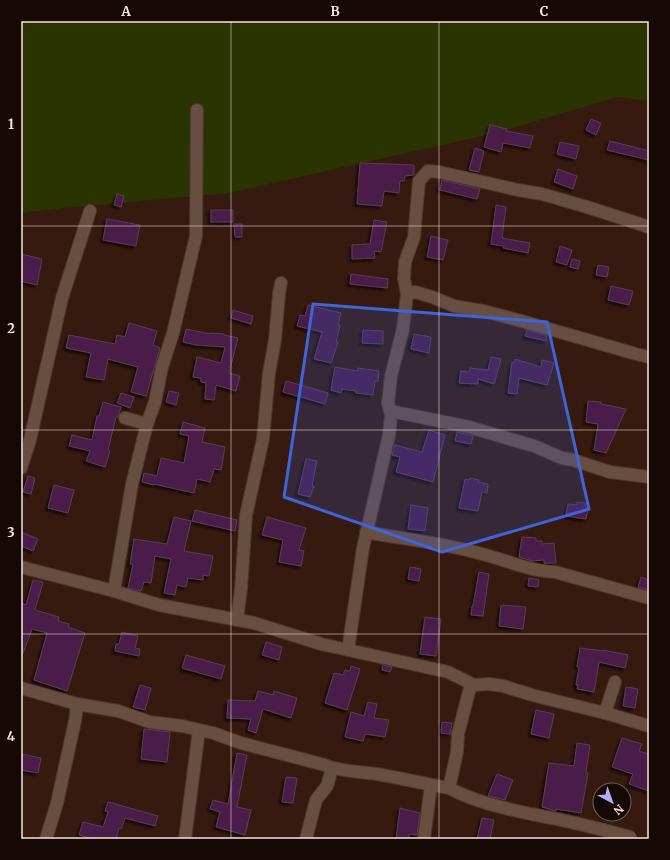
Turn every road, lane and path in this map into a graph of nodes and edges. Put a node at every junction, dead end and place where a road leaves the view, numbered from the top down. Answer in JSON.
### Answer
{"nodes":[{"id":1,"x":197,"y":110,"type":"dead end"},
{"id":2,"x":90,"y":211,"type":"dead end"},
{"id":3,"x":649,"y":225,"type":"edge"},
{"id":4,"x":281,"y":283,"type":"dead end"},
{"id":5,"x":407,"y":294,"type":"junction"},
{"id":6,"x":649,"y":357,"type":"edge"},
{"id":7,"x":390,"y":411,"type":"junction"},
{"id":8,"x":125,"y":418,"type":"dead end"},
{"id":9,"x":147,"y":424,"type":"junction"},
{"id":10,"x":21,"y":468,"type":"edge"},
{"id":11,"x":649,"y":477,"type":"edge"},
{"id":12,"x":366,"y":532,"type":"junction"},
{"id":13,"x":21,"y":567,"type":"edge"},
{"id":14,"x":114,"y":591,"type":"junction"},
{"id":15,"x":649,"y":598,"type":"edge"},
{"id":16,"x":237,"y":620,"type":"junction"},
{"id":17,"x":348,"y":650,"type":"junction"},
{"id":18,"x":615,"y":682,"type":"dead end"},
{"id":19,"x":471,"y":684,"type":"junction"},
{"id":20,"x":21,"y":688,"type":"edge"},
{"id":21,"x":77,"y":704,"type":"junction"},
{"id":22,"x":605,"y":713,"type":"junction"},
{"id":23,"x":649,"y":726,"type":"edge"},
{"id":24,"x":198,"y":730,"type":"junction"},
{"id":25,"x":332,"y":769,"type":"junction"},
{"id":26,"x":431,"y":785,"type":"junction"},
{"id":27,"x":449,"y":788,"type":"junction"},
{"id":28,"x":630,"y":837,"type":"dead end"},
{"id":29,"x":46,"y":839,"type":"edge"},
{"id":30,"x":185,"y":839,"type":"edge"},
{"id":31,"x":306,"y":839,"type":"edge"},
{"id":32,"x":424,"y":839,"type":"edge"}],
"edges":[{"from":1,"to":9,"type":"street"},
{"from":2,"to":10,"type":"street"},
{"from":3,"to":5,"type":"street"},
{"from":4,"to":16,"type":"street"},
{"from":5,"to":6,"type":"street"},
{"from":5,"to":7,"type":"street"},
{"from":7,"to":11,"type":"street"},
{"from":7,"to":12,"type":"street"},
{"from":8,"to":9,"type":"street"},
{"from":9,"to":14,"type":"street"},
{"from":12,"to":15,"type":"street"},
{"from":12,"to":17,"type":"street"},
{"from":13,"to":14,"type":"street"},
{"from":14,"to":16,"type":"street"},
{"from":16,"to":17,"type":"street"},
{"from":17,"to":19,"type":"street"},
{"from":18,"to":22,"type":"street"},
{"from":19,"to":22,"type":"street"},
{"from":19,"to":27,"type":"street"},
{"from":20,"to":21,"type":"street"},
{"from":21,"to":24,"type":"street"},
{"from":21,"to":29,"type":"street"},
{"from":22,"to":23,"type":"street"},
{"from":24,"to":25,"type":"street"},
{"from":24,"to":30,"type":"street"},
{"from":25,"to":26,"type":"street"},
{"from":25,"to":31,"type":"street"},
{"from":26,"to":27,"type":"street"},
{"from":26,"to":32,"type":"street"},
{"from":27,"to":28,"type":"street"}]}
